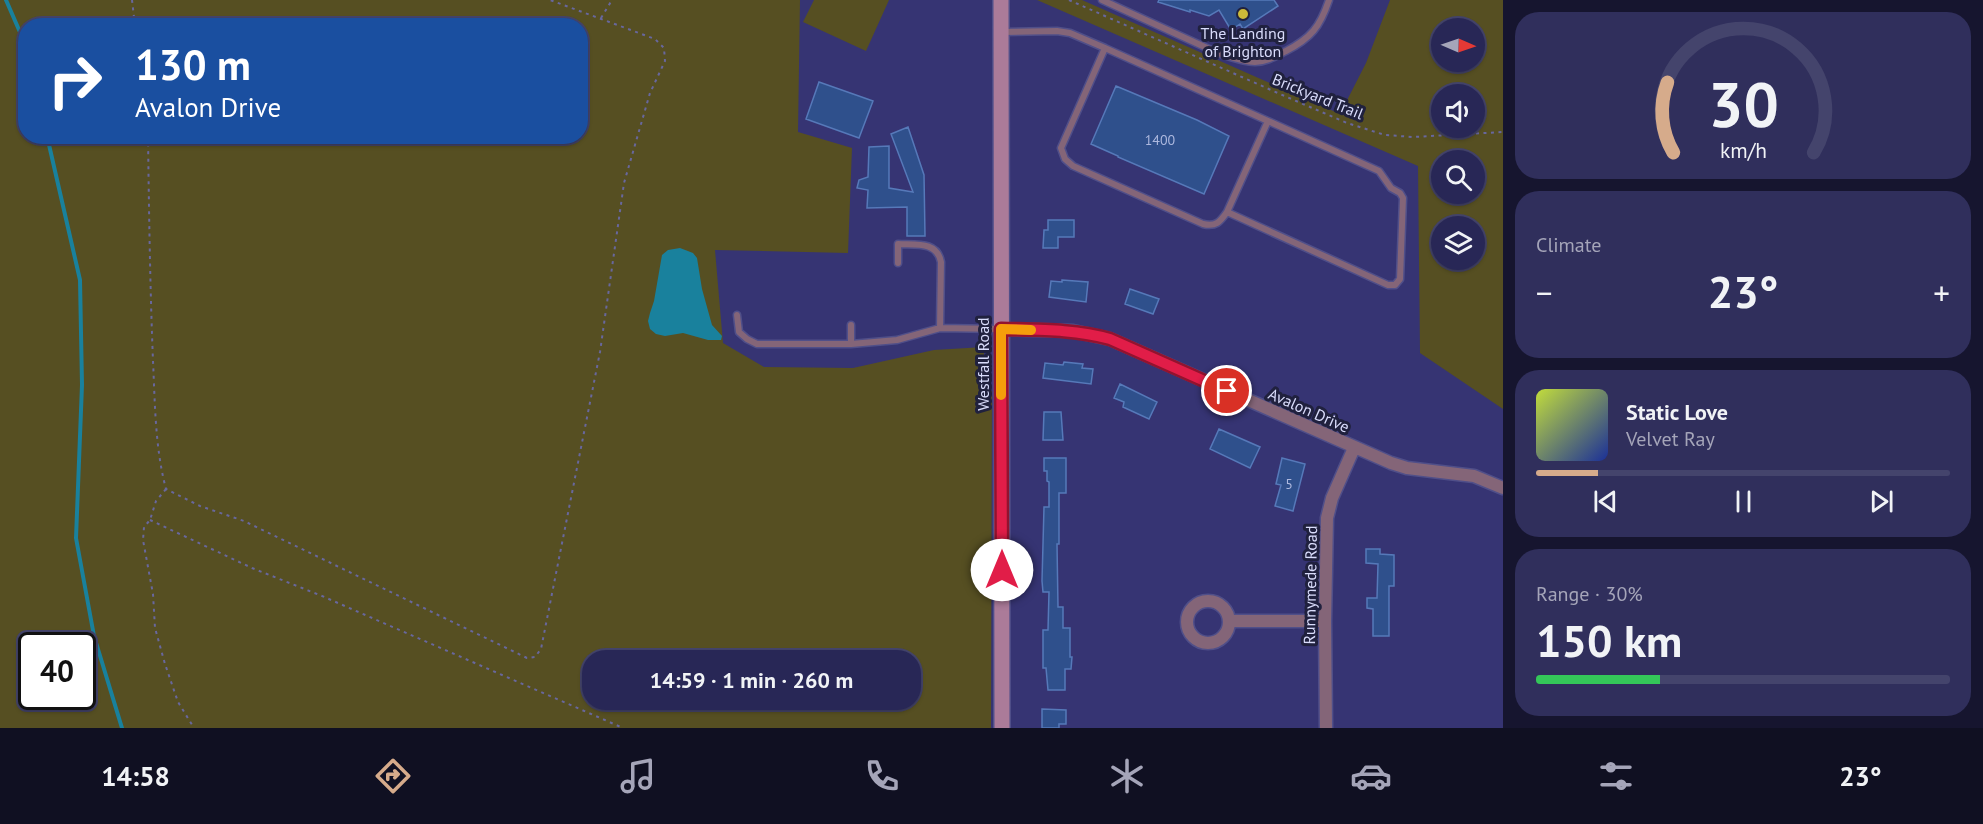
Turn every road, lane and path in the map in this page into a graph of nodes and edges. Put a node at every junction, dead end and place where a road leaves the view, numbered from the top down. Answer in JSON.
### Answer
{"nodes":[{"id":1,"x":132,"y":0,"type":"edge"},
{"id":2,"x":550,"y":0,"type":"edge"},
{"id":3,"x":612,"y":0,"type":"edge"},
{"id":4,"x":1001,"y":0,"type":"edge"},
{"id":5,"x":1069,"y":0,"type":"edge"},
{"id":6,"x":1102,"y":0,"type":"edge"},
{"id":7,"x":1329,"y":0,"type":"edge"},
{"id":8,"x":134,"y":18,"type":"edge"},
{"id":9,"x":601,"y":18,"type":"junction"},
{"id":10,"x":1001,"y":33,"type":"junction"},
{"id":11,"x":1105,"y":48,"type":"junction"},
{"id":12,"x":1268,"y":121,"type":"junction"},
{"id":13,"x":1503,"y":132,"type":"edge"},
{"id":14,"x":148,"y":144,"type":"edge"},
{"id":15,"x":1227,"y":212,"type":"junction"},
{"id":16,"x":898,"y":263,"type":"dead end"},
{"id":17,"x":736,"y":315,"type":"dead end"},
{"id":18,"x":851,"y":325,"type":"dead end"},
{"id":19,"x":940,"y":328,"type":"junction"},
{"id":20,"x":1001,"y":329,"type":"junction"},
{"id":21,"x":851,"y":344,"type":"junction"},
{"id":22,"x":1354,"y":448,"type":"junction"},
{"id":23,"x":1503,"y":488,"type":"edge"},
{"id":24,"x":166,"y":489,"type":"junction"},
{"id":25,"x":150,"y":520,"type":"junction"},
{"id":26,"x":1230,"y":621,"type":"dead end"},
{"id":27,"x":1325,"y":621,"type":"junction"},
{"id":28,"x":194,"y":728,"type":"edge"},
{"id":29,"x":623,"y":728,"type":"edge"},
{"id":30,"x":1002,"y":728,"type":"edge"},
{"id":31,"x":1326,"y":728,"type":"edge"}],
"edges":[{"from":1,"to":8,"type":"path"},
{"from":2,"to":9,"type":"path"},
{"from":3,"to":9,"type":"path"},
{"from":4,"to":10,"type":"street","name":"Westfall Road"},
{"from":5,"to":13,"type":"path","name":"Brickyard Trail"},
{"from":6,"to":7,"type":"lane"},
{"from":9,"to":24,"type":"path"},
{"from":10,"to":11,"type":"lane"},
{"from":10,"to":20,"type":"street","name":"Westfall Road"},
{"from":11,"to":12,"type":"lane"},
{"from":11,"to":15,"type":"lane"},
{"from":12,"to":15,"type":"lane"},
{"from":12,"to":15,"type":"lane"},
{"from":14,"to":24,"type":"path"},
{"from":16,"to":19,"type":"lane"},
{"from":17,"to":21,"type":"lane"},
{"from":18,"to":21,"type":"lane"},
{"from":19,"to":20,"type":"lane"},
{"from":19,"to":21,"type":"lane"},
{"from":20,"to":22,"type":"street","name":"Avalon Drive"},
{"from":20,"to":30,"type":"street","name":"Westfall Road"},
{"from":22,"to":23,"type":"street","name":"Avalon Drive"},
{"from":22,"to":27,"type":"street","name":"Runnymede Road"},
{"from":24,"to":25,"type":"path"},
{"from":25,"to":28,"type":"path"},
{"from":25,"to":29,"type":"path"},
{"from":26,"to":27,"type":"street"},
{"from":27,"to":31,"type":"street","name":"Runnymede Road"}]}
